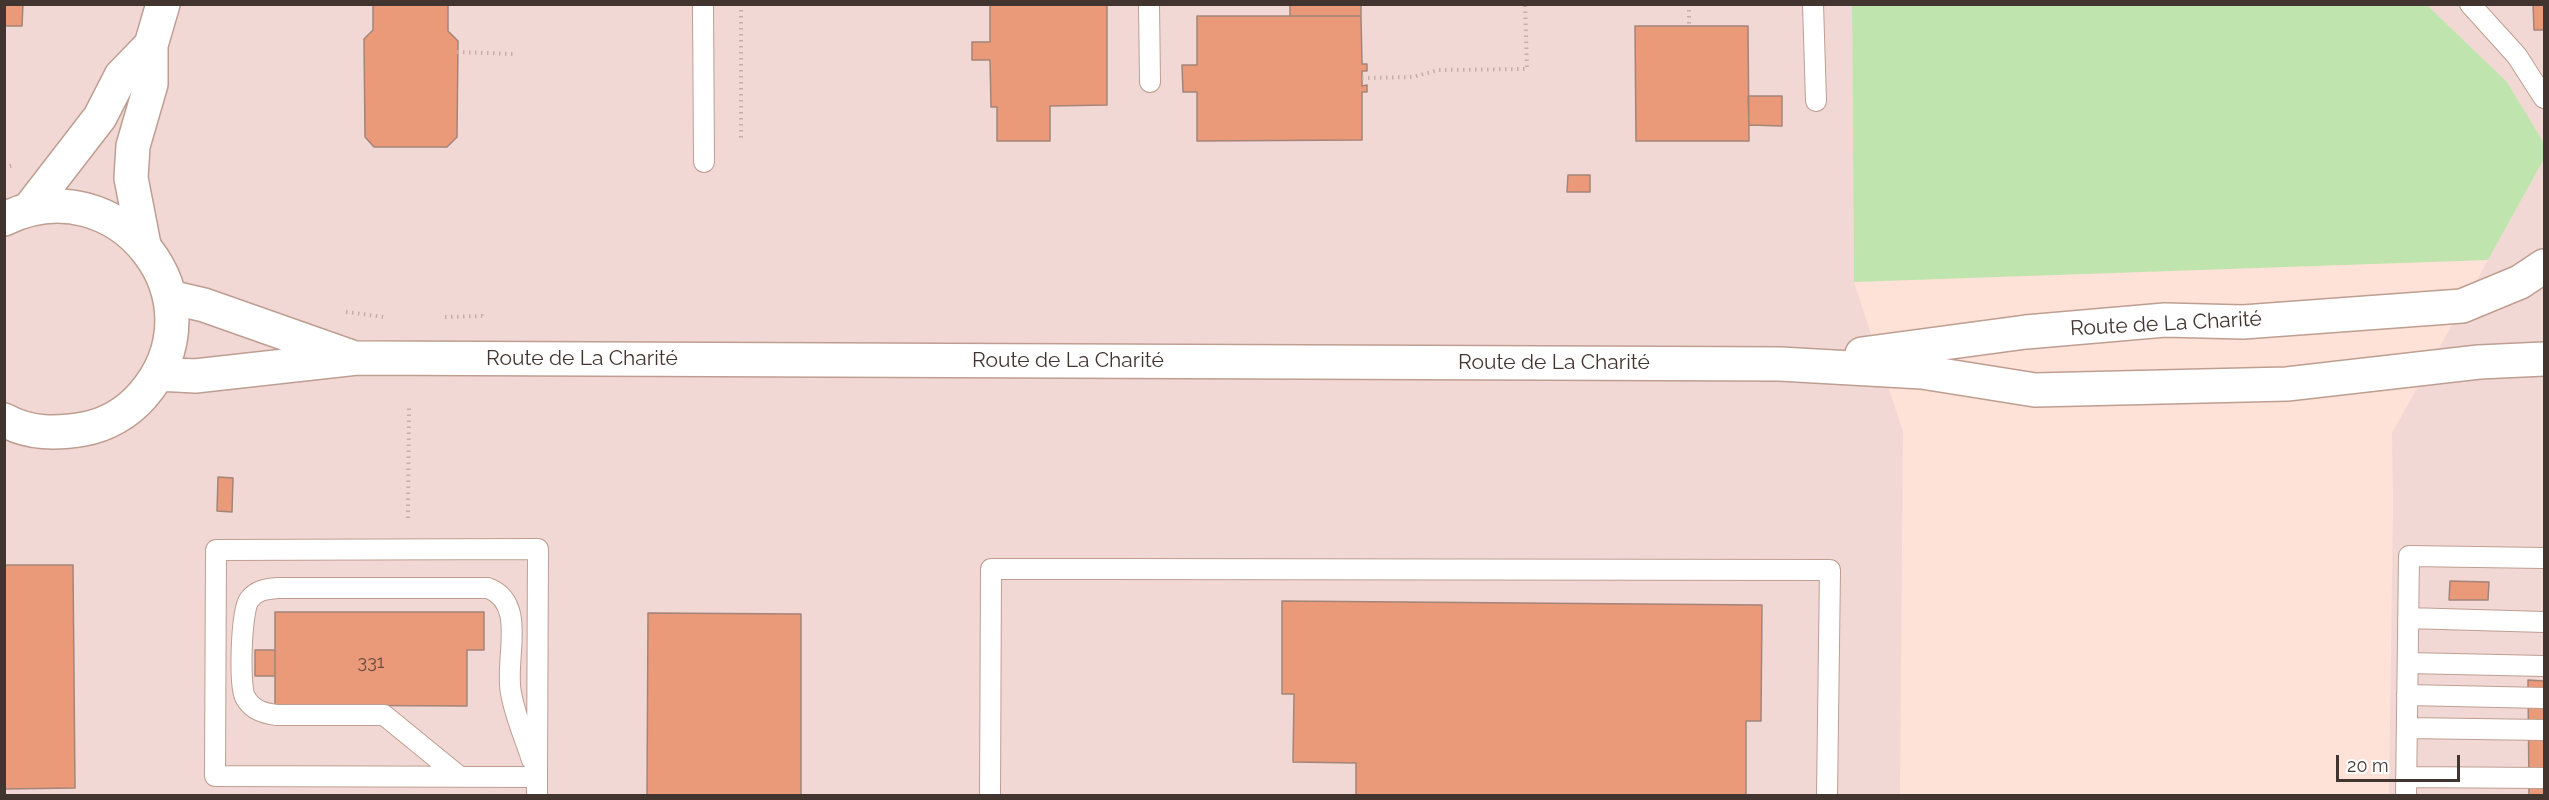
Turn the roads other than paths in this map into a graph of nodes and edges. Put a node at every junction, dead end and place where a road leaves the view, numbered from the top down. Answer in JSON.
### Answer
{"nodes":[{"id":1,"x":163,"y":4,"type":"edge"},
{"id":2,"x":703,"y":4,"type":"edge"},
{"id":3,"x":1149,"y":4,"type":"edge"},
{"id":4,"x":1813,"y":4,"type":"edge"},
{"id":5,"x":2470,"y":4,"type":"edge"},
{"id":6,"x":151,"y":45,"type":"junction"},
{"id":7,"x":1150,"y":82,"type":"dead end"},
{"id":8,"x":2544,"y":98,"type":"edge"},
{"id":9,"x":1816,"y":101,"type":"dead end"},
{"id":10,"x":704,"y":162,"type":"dead end"},
{"id":11,"x":17,"y":214,"type":"edge"},
{"id":12,"x":144,"y":244,"type":"junction"},
{"id":13,"x":2544,"y":266,"type":"edge"},
{"id":14,"x":170,"y":297,"type":"junction"},
{"id":15,"x":357,"y":358,"type":"junction"},
{"id":16,"x":2544,"y":359,"type":"edge"},
{"id":17,"x":1780,"y":364,"type":"junction"},
{"id":18,"x":158,"y":374,"type":"junction"},
{"id":19,"x":4,"y":420,"type":"edge"},
{"id":20,"x":2544,"y":558,"type":"edge"},
{"id":21,"x":2408,"y":618,"type":"junction"},
{"id":22,"x":2544,"y":622,"type":"edge"},
{"id":23,"x":2408,"y":663,"type":"junction"},
{"id":24,"x":2544,"y":666,"type":"edge"},
{"id":25,"x":2407,"y":695,"type":"junction"},
{"id":26,"x":2544,"y":698,"type":"edge"},
{"id":27,"x":2407,"y":728,"type":"junction"},
{"id":28,"x":2544,"y":730,"type":"edge"},
{"id":29,"x":460,"y":777,"type":"junction"},
{"id":30,"x":2544,"y":778,"type":"edge"},
{"id":31,"x":537,"y":786,"type":"edge"},
{"id":32,"x":2406,"y":786,"type":"edge"},
{"id":33,"x":990,"y":795,"type":"edge"},
{"id":34,"x":1827,"y":795,"type":"edge"}],
"edges":[{"from":1,"to":6,"type":"main road"},
{"from":2,"to":10,"type":"lane"},
{"from":3,"to":7,"type":"lane"},
{"from":4,"to":9,"type":"lane"},
{"from":5,"to":8,"type":"lane"},
{"from":6,"to":11,"type":"main road"},
{"from":6,"to":12,"type":"main road"},
{"from":11,"to":12,"type":"main road"},
{"from":12,"to":14,"type":"main road"},
{"from":13,"to":17,"type":"main road","name":"Route de La Charité"},
{"from":14,"to":15,"type":"main road","name":"Route de La Charité"},
{"from":14,"to":18,"type":"main road"},
{"from":15,"to":17,"type":"main road","name":"Route de La Charité"},
{"from":15,"to":18,"type":"main road","name":"Route de La Charité"},
{"from":16,"to":17,"type":"main road","name":"Route de La Charité"},
{"from":18,"to":19,"type":"main road"},
{"from":20,"to":21,"type":"lane"},
{"from":21,"to":22,"type":"lane"},
{"from":21,"to":23,"type":"lane"},
{"from":23,"to":24,"type":"lane"},
{"from":23,"to":25,"type":"lane"},
{"from":25,"to":26,"type":"lane"},
{"from":25,"to":27,"type":"lane"},
{"from":27,"to":28,"type":"lane"},
{"from":27,"to":32,"type":"lane"},
{"from":29,"to":31,"type":"lane"},
{"from":29,"to":31,"type":"lane"},
{"from":29,"to":31,"type":"lane"},
{"from":30,"to":32,"type":"lane"},
{"from":33,"to":34,"type":"lane"}]}
